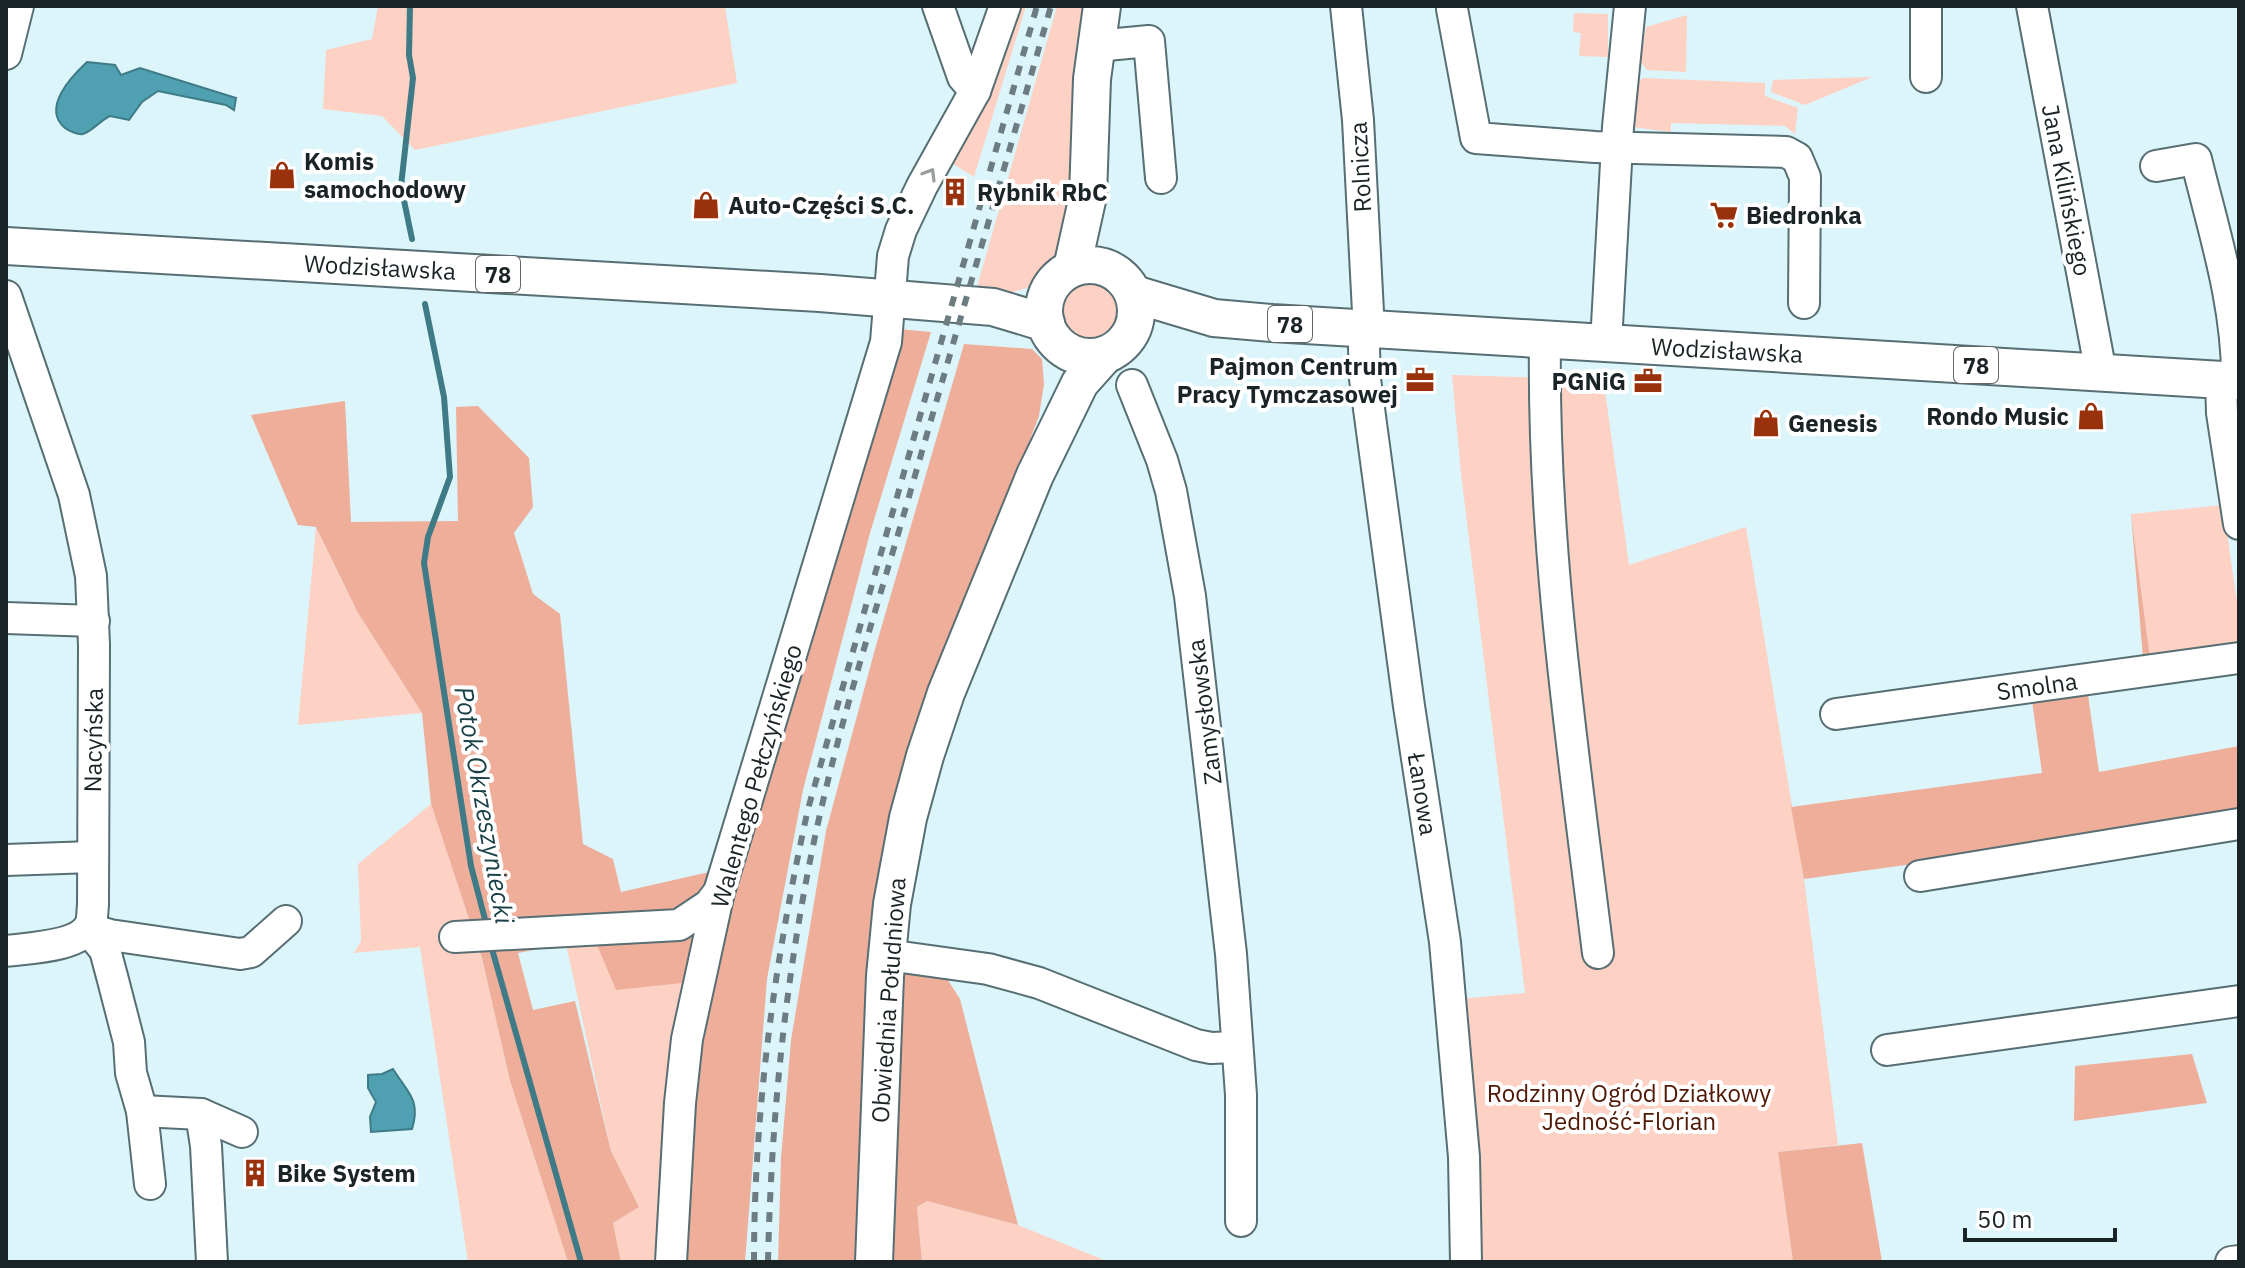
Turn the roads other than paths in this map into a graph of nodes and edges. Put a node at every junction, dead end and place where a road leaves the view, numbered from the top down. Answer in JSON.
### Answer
{"nodes":[{"id":1,"x":938,"y":6,"type":"edge"},
{"id":2,"x":1005,"y":6,"type":"edge"},
{"id":3,"x":1102,"y":6,"type":"edge"},
{"id":4,"x":1346,"y":6,"type":"edge"},
{"id":5,"x":1630,"y":6,"type":"edge"},
{"id":6,"x":1926,"y":6,"type":"edge"},
{"id":7,"x":2032,"y":6,"type":"edge"},
{"id":8,"x":1452,"y":9,"type":"dead end"},
{"id":9,"x":1096,"y":46,"type":"junction"},
{"id":10,"x":1926,"y":77,"type":"dead end"},
{"id":11,"x":975,"y":91,"type":"junction"},
{"id":12,"x":1617,"y":147,"type":"junction"},
{"id":13,"x":2156,"y":166,"type":"dead end"},
{"id":14,"x":1161,"y":178,"type":"dead end"},
{"id":15,"x":1088,"y":196,"type":"junction"},
{"id":16,"x":6,"y":246,"type":"edge"},
{"id":17,"x":1061,"y":278,"type":"junction"},
{"id":18,"x":1123,"y":282,"type":"junction"},
{"id":19,"x":6,"y":296,"type":"edge"},
{"id":20,"x":890,"y":299,"type":"junction"},
{"id":21,"x":1804,"y":303,"type":"dead end"},
{"id":22,"x":993,"y":307,"type":"junction"},
{"id":23,"x":1214,"y":318,"type":"junction"},
{"id":24,"x":1366,"y":328,"type":"junction"},
{"id":25,"x":1050,"y":332,"type":"junction"},
{"id":26,"x":1545,"y":339,"type":"junction"},
{"id":27,"x":1606,"y":343,"type":"junction"},
{"id":28,"x":1116,"y":348,"type":"junction"},
{"id":29,"x":2101,"y":373,"type":"junction"},
{"id":30,"x":2232,"y":381,"type":"edge"},
{"id":31,"x":1132,"y":385,"type":"dead end"},
{"id":32,"x":1035,"y":475,"type":"junction"},
{"id":33,"x":2239,"y":524,"type":"edge"},
{"id":34,"x":6,"y":618,"type":"edge"},
{"id":35,"x":94,"y":621,"type":"junction"},
{"id":36,"x":2239,"y":658,"type":"edge"},
{"id":37,"x":1836,"y":714,"type":"dead end"},
{"id":38,"x":2239,"y":824,"type":"edge"},
{"id":39,"x":92,"y":857,"type":"junction"},
{"id":40,"x":6,"y":860,"type":"edge"},
{"id":41,"x":1920,"y":876,"type":"dead end"},
{"id":42,"x":719,"y":892,"type":"junction"},
{"id":43,"x":286,"y":921,"type":"dead end"},
{"id":44,"x":679,"y":925,"type":"junction"},
{"id":45,"x":88,"y":929,"type":"junction"},
{"id":46,"x":481,"y":934,"type":"dead end"},
{"id":47,"x":6,"y":951,"type":"edge"},
{"id":48,"x":1598,"y":953,"type":"dead end"},
{"id":49,"x":887,"y":955,"type":"junction"},
{"id":50,"x":704,"y":959,"type":"junction"},
{"id":51,"x":2239,"y":1001,"type":"edge"},
{"id":52,"x":1236,"y":1047,"type":"junction"},
{"id":53,"x":1887,"y":1050,"type":"dead end"},
{"id":54,"x":142,"y":1111,"type":"junction"},
{"id":55,"x":201,"y":1114,"type":"junction"},
{"id":56,"x":242,"y":1132,"type":"dead end"},
{"id":57,"x":150,"y":1184,"type":"dead end"},
{"id":58,"x":1241,"y":1221,"type":"dead end"},
{"id":59,"x":2239,"y":1261,"type":"edge"},
{"id":60,"x":212,"y":1262,"type":"edge"},
{"id":61,"x":671,"y":1262,"type":"edge"},
{"id":62,"x":874,"y":1262,"type":"edge"},
{"id":63,"x":1466,"y":1262,"type":"edge"},
{"id":64,"x":2231,"y":1262,"type":"edge"}],
"edges":[{"from":1,"to":11,"type":"street"},
{"from":2,"to":11,"type":"street","name":"Walentego Pełczyńskiego"},
{"from":3,"to":9,"type":"main road"},
{"from":4,"to":24,"type":"street","name":"Rolnicza"},
{"from":5,"to":12,"type":"street"},
{"from":6,"to":10,"type":"street"},
{"from":7,"to":29,"type":"street","name":"Jana Kilińskiego"},
{"from":8,"to":12,"type":"street"},
{"from":9,"to":14,"type":"street"},
{"from":9,"to":15,"type":"main road"},
{"from":20,"to":11,"type":"street","name":"Walentego Pełczyńskiego","one_way":true},
{"from":12,"to":21,"type":"street"},
{"from":12,"to":27,"type":"street"},
{"from":13,"to":30,"type":"street"},
{"from":15,"to":17,"type":"main road"},
{"from":15,"to":18,"type":"main road"},
{"from":16,"to":20,"type":"main road","name":"Wodzisławska","number":"78"},
{"from":17,"to":18,"type":"main road","number":"78"},
{"from":17,"to":22,"type":"main road","name":"Wodzisławska","number":"78"},
{"from":17,"to":25,"type":"main road"},
{"from":18,"to":23,"type":"main road","name":"Wodzisławska","number":"78"},
{"from":18,"to":28,"type":"main road"},
{"from":19,"to":35,"type":"street","name":"Nacyńska"},
{"from":20,"to":22,"type":"main road","name":"Wodzisławska","number":"78"},
{"from":20,"to":42,"type":"street","name":"Walentego Pełczyńskiego"},
{"from":22,"to":25,"type":"main road","name":"Wodzisławska","number":"78"},
{"from":23,"to":24,"type":"main road","name":"Wodzisławska","number":"78"},
{"from":23,"to":28,"type":"main road","name":"Wodzisławska","number":"78"},
{"from":24,"to":26,"type":"main road","name":"Wodzisławska","number":"78"},
{"from":24,"to":63,"type":"street","name":"Łanowa"},
{"from":25,"to":28,"type":"main road","number":"78"},
{"from":25,"to":32,"type":"main road","name":"Obwiednia Południowa"},
{"from":26,"to":27,"type":"main road","name":"Wodzisławska","number":"78"},
{"from":26,"to":48,"type":"street"},
{"from":27,"to":29,"type":"main road","name":"Wodzisławska","number":"78"},
{"from":28,"to":32,"type":"main road","name":"Obwiednia Południowa"},
{"from":29,"to":30,"type":"main road","name":"Wodzisławska","number":"78"},
{"from":30,"to":33,"type":"street"},
{"from":31,"to":52,"type":"street","name":"Zamysłowska"},
{"from":32,"to":49,"type":"main road","name":"Obwiednia Południowa"},
{"from":34,"to":35,"type":"street"},
{"from":35,"to":39,"type":"street","name":"Nacyńska"},
{"from":36,"to":37,"type":"street","name":"Smolna"},
{"from":38,"to":41,"type":"street"},
{"from":39,"to":40,"type":"street"},
{"from":39,"to":45,"type":"street","name":"Nacyńska"},
{"from":42,"to":44,"type":"street"},
{"from":42,"to":50,"type":"street","name":"Walentego Pełczyńskiego"},
{"from":43,"to":45,"type":"street"},
{"from":44,"to":46,"type":"street"},
{"from":44,"to":50,"type":"street"},
{"from":45,"to":47,"type":"street"},
{"from":45,"to":54,"type":"street"},
{"from":49,"to":52,"type":"street"},
{"from":49,"to":62,"type":"main road","name":"Obwiednia Południowa"},
{"from":50,"to":61,"type":"street","name":"Walentego Pełczyńskiego"},
{"from":51,"to":53,"type":"street"},
{"from":52,"to":58,"type":"street","name":"Zamysłowska"},
{"from":54,"to":55,"type":"street"},
{"from":54,"to":57,"type":"street"},
{"from":55,"to":56,"type":"street"},
{"from":55,"to":60,"type":"street"},
{"from":59,"to":64,"type":"street"}]}
